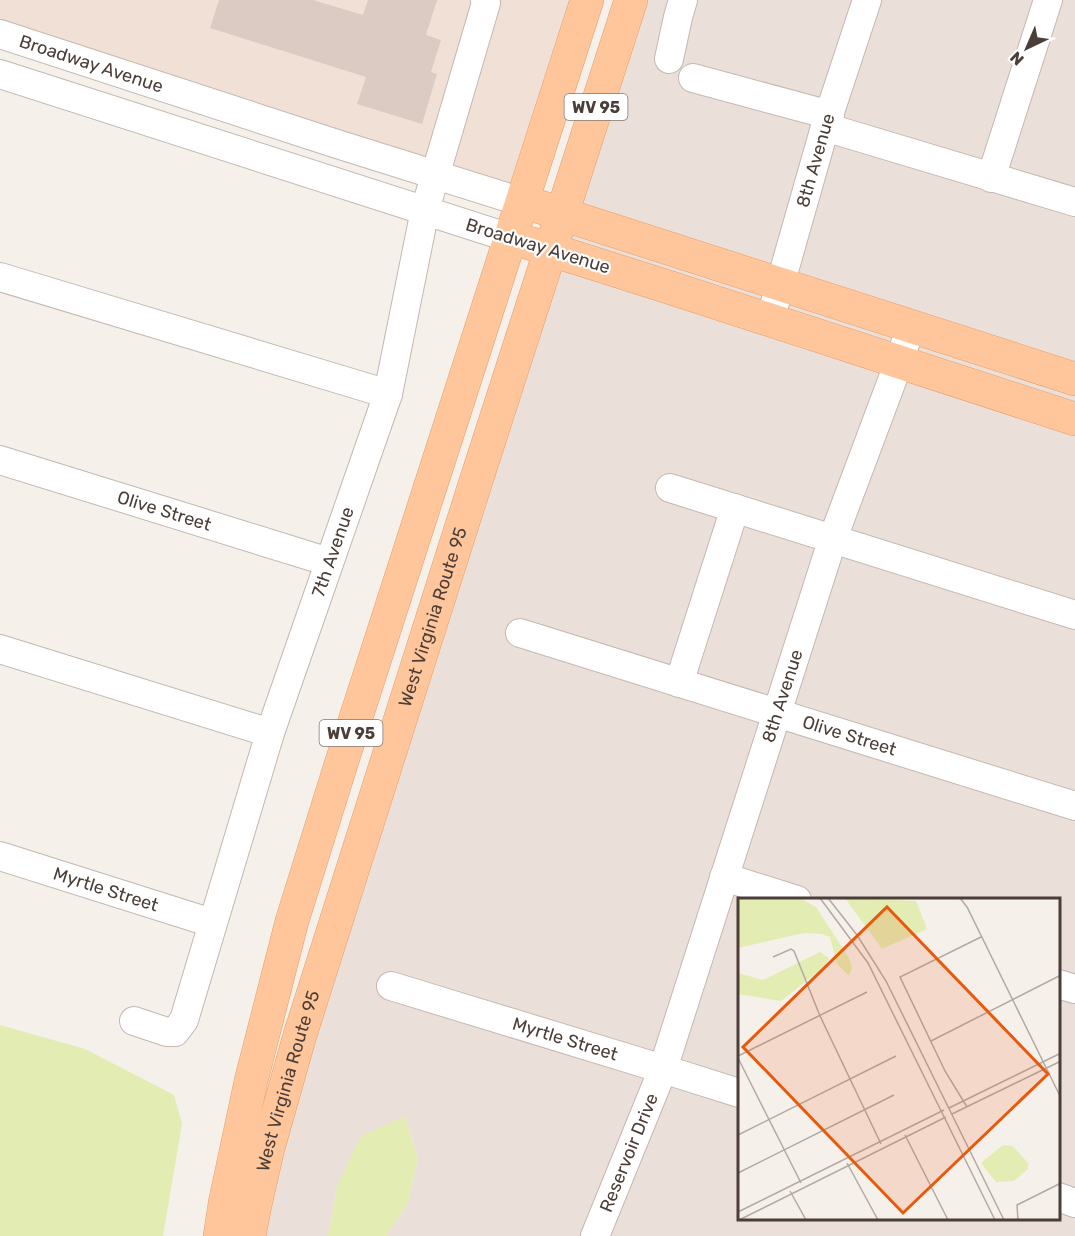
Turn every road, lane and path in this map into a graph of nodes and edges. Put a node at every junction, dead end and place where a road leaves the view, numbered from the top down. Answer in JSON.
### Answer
{"nodes":[{"id":1,"x":485,"y":0,"type":"edge"},
{"id":2,"x":587,"y":0,"type":"edge"},
{"id":3,"x":631,"y":0,"type":"edge"},
{"id":4,"x":683,"y":0,"type":"edge"},
{"id":5,"x":867,"y":0,"type":"edge"},
{"id":6,"x":1048,"y":0,"type":"edge"},
{"id":7,"x":0,"y":34,"type":"edge"},
{"id":8,"x":669,"y":59,"type":"dead end"},
{"id":9,"x":0,"y":74,"type":"edge"},
{"id":10,"x":693,"y":78,"type":"dead end"},
{"id":11,"x":828,"y":121,"type":"junction"},
{"id":12,"x":435,"y":175,"type":"junction"},
{"id":13,"x":991,"y":178,"type":"junction"},
{"id":14,"x":522,"y":202,"type":"junction"},
{"id":15,"x":1075,"y":202,"type":"edge"},
{"id":16,"x":424,"y":210,"type":"junction"},
{"id":17,"x":562,"y":214,"type":"junction"},
{"id":18,"x":510,"y":238,"type":"junction"},
{"id":19,"x":550,"y":250,"type":"junction"},
{"id":20,"x":0,"y":277,"type":"edge"},
{"id":21,"x":780,"y":284,"type":"junction"},
{"id":22,"x":770,"y":320,"type":"junction"},
{"id":23,"x":911,"y":326,"type":"junction"},
{"id":24,"x":899,"y":362,"type":"junction"},
{"id":25,"x":1075,"y":379,"type":"edge"},
{"id":26,"x":388,"y":394,"type":"junction"},
{"id":27,"x":1075,"y":419,"type":"edge"},
{"id":28,"x":0,"y":460,"type":"edge"},
{"id":29,"x":670,"y":488,"type":"dead end"},
{"id":30,"x":735,"y":508,"type":"junction"},
{"id":31,"x":833,"y":538,"type":"junction"},
{"id":32,"x":329,"y":562,"type":"junction"},
{"id":33,"x":1075,"y":615,"type":"edge"},
{"id":34,"x":520,"y":633,"type":"dead end"},
{"id":35,"x":0,"y":649,"type":"edge"},
{"id":36,"x":679,"y":683,"type":"junction"},
{"id":37,"x":777,"y":713,"type":"junction"},
{"id":38,"x":270,"y":734,"type":"junction"},
{"id":39,"x":1075,"y":806,"type":"edge"},
{"id":40,"x":0,"y":856,"type":"edge"},
{"id":41,"x":724,"y":877,"type":"junction"},
{"id":42,"x":791,"y":898,"type":"edge"},
{"id":43,"x":212,"y":923,"type":"junction"},
{"id":44,"x":1060,"y":984,"type":"edge"},
{"id":45,"x":391,"y":986,"type":"dead end"},
{"id":46,"x":1075,"y":989,"type":"edge"},
{"id":47,"x":134,"y":1021,"type":"dead end"},
{"id":48,"x":663,"y":1069,"type":"junction"},
{"id":49,"x":738,"y":1093,"type":"edge"},
{"id":50,"x":1060,"y":1197,"type":"edge"},
{"id":51,"x":1075,"y":1203,"type":"edge"},
{"id":52,"x":220,"y":1236,"type":"edge"},
{"id":53,"x":249,"y":1236,"type":"edge"},
{"id":54,"x":595,"y":1236,"type":"edge"}],
"edges":[{"from":1,"to":12,"type":"street","name":"7th Avenue"},
{"from":2,"to":14,"type":"main road","name":"West Virginia Route 95","number":"WV 95"},
{"from":3,"to":17,"type":"main road","name":"West Virginia Route 95","number":"WV 95"},
{"from":4,"to":8,"type":"street"},
{"from":5,"to":11,"type":"street","name":"8th Avenue"},
{"from":6,"to":13,"type":"street"},
{"from":7,"to":12,"type":"street","name":"Broadway Avenue"},
{"from":9,"to":16,"type":"street","name":"Broadway Avenue"},
{"from":10,"to":11,"type":"street"},
{"from":11,"to":13,"type":"street"},
{"from":11,"to":21,"type":"street","name":"8th Avenue"},
{"from":12,"to":14,"type":"street","name":"Broadway Avenue"},
{"from":12,"to":16,"type":"street","name":"7th Avenue"},
{"from":13,"to":15,"type":"street"},
{"from":14,"to":17,"type":"main road","name":"Broadway Avenue"},
{"from":14,"to":18,"type":"main road","name":"West Virginia Route 95","number":"WV 95"},
{"from":16,"to":18,"type":"street","name":"Broadway Avenue"},
{"from":16,"to":26,"type":"street","name":"7th Avenue"},
{"from":17,"to":19,"type":"main road","name":"West Virginia Route 95","number":"WV 95"},
{"from":17,"to":21,"type":"main road","name":"Broadway Avenue"},
{"from":18,"to":19,"type":"main road","name":"Broadway Avenue"},
{"from":18,"to":52,"type":"main road","name":"West Virginia Route 95","number":"WV 95"},
{"from":19,"to":22,"type":"main road","name":"Broadway Avenue"},
{"from":19,"to":53,"type":"main road","name":"West Virginia Route 95","number":"WV 95"},
{"from":20,"to":26,"type":"street"},
{"from":21,"to":22,"type":"street","name":"8th Avenue"},
{"from":21,"to":23,"type":"main road","name":"Broadway Avenue"},
{"from":22,"to":24,"type":"main road","name":"Broadway Avenue"},
{"from":23,"to":24,"type":"street","name":"8th Avenue"},
{"from":23,"to":25,"type":"main road","name":"Broadway Avenue"},
{"from":24,"to":27,"type":"main road","name":"Broadway Avenue"},
{"from":24,"to":31,"type":"street","name":"8th Avenue"},
{"from":26,"to":32,"type":"street","name":"7th Avenue"},
{"from":28,"to":32,"type":"street","name":"Olive Street"},
{"from":29,"to":30,"type":"street"},
{"from":30,"to":31,"type":"street"},
{"from":30,"to":36,"type":"street"},
{"from":31,"to":33,"type":"street"},
{"from":31,"to":37,"type":"street","name":"8th Avenue"},
{"from":32,"to":38,"type":"street","name":"7th Avenue"},
{"from":34,"to":36,"type":"street","name":"Olive Street"},
{"from":35,"to":38,"type":"street"},
{"from":36,"to":37,"type":"street","name":"Olive Street"},
{"from":37,"to":39,"type":"street","name":"Olive Street"},
{"from":37,"to":41,"type":"street","name":"8th Avenue"},
{"from":38,"to":43,"type":"street","name":"7th Avenue"},
{"from":40,"to":43,"type":"street","name":"Myrtle Street"},
{"from":41,"to":42,"type":"street"},
{"from":41,"to":48,"type":"street","name":"8th Avenue"},
{"from":43,"to":47,"type":"street","name":"7th Avenue"},
{"from":44,"to":46,"type":"street"},
{"from":45,"to":48,"type":"street","name":"Myrtle Street"},
{"from":48,"to":49,"type":"street","name":"Myrtle Street"},
{"from":48,"to":54,"type":"street","name":"Reservoir Drive"},
{"from":50,"to":51,"type":"street"}]}
